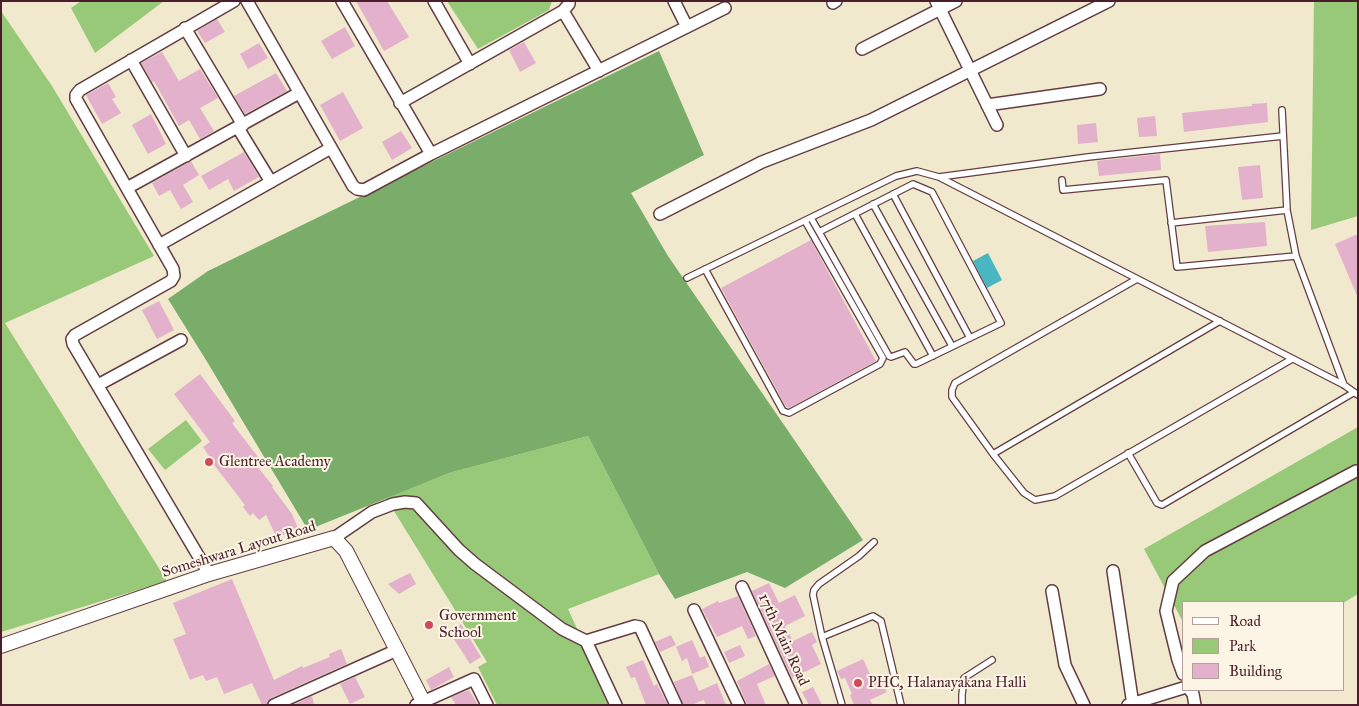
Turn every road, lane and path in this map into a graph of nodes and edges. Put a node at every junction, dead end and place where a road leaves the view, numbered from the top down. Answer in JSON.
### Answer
{"nodes":[{"id":1,"x":234,"y":1,"type":"edge"},
{"id":2,"x":247,"y":1,"type":"edge"},
{"id":3,"x":342,"y":1,"type":"edge"},
{"id":4,"x":434,"y":1,"type":"edge"},
{"id":5,"x":674,"y":1,"type":"edge"},
{"id":6,"x":956,"y":1,"type":"edge"},
{"id":7,"x":1109,"y":1,"type":"edge"},
{"id":8,"x":938,"y":5,"type":"edge"},
{"id":9,"x":566,"y":6,"type":"edge"},
{"id":10,"x":725,"y":8,"type":"dead end"},
{"id":11,"x":687,"y":27,"type":"junction"},
{"id":12,"x":185,"y":28,"type":"junction"},
{"id":13,"x":862,"y":49,"type":"dead end"},
{"id":14,"x":131,"y":60,"type":"junction"},
{"id":15,"x":470,"y":64,"type":"junction"},
{"id":16,"x":599,"y":71,"type":"junction"},
{"id":17,"x":970,"y":71,"type":"junction"},
{"id":18,"x":1100,"y":89,"type":"dead end"},
{"id":19,"x":300,"y":93,"type":"junction"},
{"id":20,"x":400,"y":102,"type":"junction"},
{"id":21,"x":987,"y":105,"type":"junction"},
{"id":22,"x":1282,"y":110,"type":"dead end"},
{"id":23,"x":997,"y":125,"type":"dead end"},
{"id":24,"x":241,"y":126,"type":"junction"},
{"id":25,"x":1283,"y":136,"type":"junction"},
{"id":26,"x":331,"y":148,"type":"junction"},
{"id":27,"x":431,"y":154,"type":"junction"},
{"id":28,"x":186,"y":156,"type":"junction"},
{"id":29,"x":939,"y":177,"type":"junction"},
{"id":30,"x":1062,"y":180,"type":"dead end"},
{"id":31,"x":270,"y":182,"type":"junction"},
{"id":32,"x":126,"y":188,"type":"junction"},
{"id":33,"x":893,"y":194,"type":"junction"},
{"id":34,"x":874,"y":204,"type":"junction"},
{"id":35,"x":1287,"y":210,"type":"junction"},
{"id":36,"x":660,"y":214,"type":"dead end"},
{"id":37,"x":855,"y":214,"type":"junction"},
{"id":38,"x":811,"y":218,"type":"junction"},
{"id":39,"x":805,"y":221,"type":"junction"},
{"id":40,"x":1171,"y":222,"type":"junction"},
{"id":41,"x":819,"y":232,"type":"junction"},
{"id":42,"x":159,"y":245,"type":"junction"},
{"id":43,"x":1296,"y":256,"type":"junction"},
{"id":44,"x":705,"y":269,"type":"junction"},
{"id":45,"x":687,"y":278,"type":"dead end"},
{"id":46,"x":1137,"y":279,"type":"junction"},
{"id":47,"x":1220,"y":321,"type":"junction"},
{"id":48,"x":970,"y":338,"type":"junction"},
{"id":49,"x":181,"y":340,"type":"dead end"},
{"id":50,"x":952,"y":346,"type":"junction"},
{"id":51,"x":933,"y":356,"type":"junction"},
{"id":52,"x":1292,"y":359,"type":"junction"},
{"id":53,"x":98,"y":385,"type":"junction"},
{"id":54,"x":1344,"y":385,"type":"junction"},
{"id":55,"x":1356,"y":394,"type":"edge"},
{"id":56,"x":1128,"y":453,"type":"junction"},
{"id":57,"x":993,"y":454,"type":"junction"},
{"id":58,"x":1356,"y":472,"type":"dead end"},
{"id":59,"x":334,"y":538,"type":"junction"},
{"id":60,"x":874,"y":542,"type":"dead end"},
{"id":61,"x":1113,"y":571,"type":"dead end"},
{"id":62,"x":209,"y":574,"type":"junction"},
{"id":63,"x":742,"y":587,"type":"dead end"},
{"id":64,"x":1052,"y":591,"type":"dead end"},
{"id":65,"x":694,"y":610,"type":"dead end"},
{"id":66,"x":822,"y":637,"type":"junction"},
{"id":67,"x":586,"y":641,"type":"junction"},
{"id":68,"x":1,"y":646,"type":"edge"},
{"id":69,"x":397,"y":650,"type":"junction"},
{"id":70,"x":992,"y":660,"type":"dead end"},
{"id":71,"x":1182,"y":671,"type":"edge"},
{"id":72,"x":1182,"y":688,"type":"edge"},
{"id":73,"x":1191,"y":691,"type":"edge"},
{"id":74,"x":421,"y":703,"type":"edge"},
{"id":75,"x":1133,"y":704,"type":"edge"},
{"id":76,"x":274,"y":705,"type":"edge"},
{"id":77,"x":487,"y":705,"type":"edge"},
{"id":78,"x":616,"y":705,"type":"edge"},
{"id":79,"x":676,"y":705,"type":"edge"},
{"id":80,"x":739,"y":705,"type":"edge"},
{"id":81,"x":796,"y":705,"type":"edge"},
{"id":82,"x":842,"y":705,"type":"edge"},
{"id":83,"x":901,"y":705,"type":"edge"},
{"id":84,"x":962,"y":705,"type":"edge"},
{"id":85,"x":1084,"y":705,"type":"edge"},
{"id":86,"x":1128,"y":705,"type":"edge"},
{"id":87,"x":1195,"y":705,"type":"edge"}],
"edges":[{"from":1,"to":12,"type":"street"},
{"from":2,"to":19,"type":"street"},
{"from":3,"to":20,"type":"street"},
{"from":4,"to":15,"type":"street"},
{"from":5,"to":11,"type":"street"},
{"from":6,"to":8,"type":"street"},
{"from":7,"to":17,"type":"street"},
{"from":8,"to":13,"type":"street"},
{"from":8,"to":17,"type":"street"},
{"from":9,"to":15,"type":"street"},
{"from":9,"to":16,"type":"street"},
{"from":10,"to":11,"type":"street"},
{"from":11,"to":16,"type":"street"},
{"from":12,"to":14,"type":"street"},
{"from":12,"to":24,"type":"street"},
{"from":14,"to":28,"type":"street"},
{"from":14,"to":32,"type":"street"},
{"from":15,"to":20,"type":"street"},
{"from":16,"to":27,"type":"street"},
{"from":17,"to":21,"type":"street"},
{"from":17,"to":36,"type":"street"},
{"from":18,"to":21,"type":"street"},
{"from":19,"to":24,"type":"street"},
{"from":19,"to":26,"type":"street"},
{"from":20,"to":27,"type":"street"},
{"from":21,"to":23,"type":"street"},
{"from":22,"to":25,"type":"lane"},
{"from":24,"to":28,"type":"street"},
{"from":24,"to":31,"type":"street"},
{"from":25,"to":29,"type":"lane"},
{"from":25,"to":35,"type":"lane"},
{"from":26,"to":27,"type":"street"},
{"from":26,"to":31,"type":"street"},
{"from":28,"to":32,"type":"street"},
{"from":29,"to":38,"type":"lane"},
{"from":29,"to":46,"type":"lane"},
{"from":30,"to":40,"type":"lane"},
{"from":31,"to":42,"type":"street"},
{"from":32,"to":42,"type":"street"},
{"from":33,"to":34,"type":"lane"},
{"from":33,"to":48,"type":"lane"},
{"from":33,"to":48,"type":"lane"},
{"from":34,"to":37,"type":"lane"},
{"from":34,"to":50,"type":"lane"},
{"from":35,"to":40,"type":"lane"},
{"from":35,"to":43,"type":"lane"},
{"from":37,"to":41,"type":"lane"},
{"from":37,"to":51,"type":"lane"},
{"from":38,"to":39,"type":"lane"},
{"from":38,"to":41,"type":"lane"},
{"from":39,"to":44,"type":"lane"},
{"from":39,"to":44,"type":"lane"},
{"from":40,"to":43,"type":"lane"},
{"from":41,"to":51,"type":"lane"},
{"from":42,"to":53,"type":"street"},
{"from":43,"to":54,"type":"lane"},
{"from":44,"to":45,"type":"lane"},
{"from":46,"to":47,"type":"lane"},
{"from":46,"to":57,"type":"lane"},
{"from":47,"to":52,"type":"lane"},
{"from":47,"to":57,"type":"lane"},
{"from":48,"to":50,"type":"lane"},
{"from":49,"to":53,"type":"street"},
{"from":50,"to":51,"type":"lane"},
{"from":52,"to":54,"type":"lane"},
{"from":52,"to":56,"type":"lane"},
{"from":53,"to":62,"type":"street"},
{"from":54,"to":55,"type":"lane"},
{"from":55,"to":56,"type":"lane"},
{"from":56,"to":57,"type":"lane"},
{"from":58,"to":71,"type":"street"},
{"from":59,"to":62,"type":"street","name":"Someshwara Layout Road"},
{"from":59,"to":67,"type":"street"},
{"from":59,"to":69,"type":"street","name":"Someshwara Layout Road"},
{"from":60,"to":66,"type":"lane"},
{"from":61,"to":75,"type":"street"},
{"from":62,"to":68,"type":"street","name":"Someshwara Layout Road"},
{"from":63,"to":81,"type":"street","name":"17th Main Road"},
{"from":64,"to":85,"type":"street"},
{"from":65,"to":80,"type":"street"},
{"from":66,"to":82,"type":"lane"},
{"from":66,"to":83,"type":"lane"},
{"from":67,"to":78,"type":"street"},
{"from":67,"to":79,"type":"street"},
{"from":69,"to":74,"type":"street","name":"Someshwara Layout Road"},
{"from":69,"to":76,"type":"street"},
{"from":70,"to":84,"type":"lane"},
{"from":72,"to":75,"type":"street"},
{"from":73,"to":87,"type":"street"},
{"from":74,"to":77,"type":"street"},
{"from":75,"to":86,"type":"street"}]}
